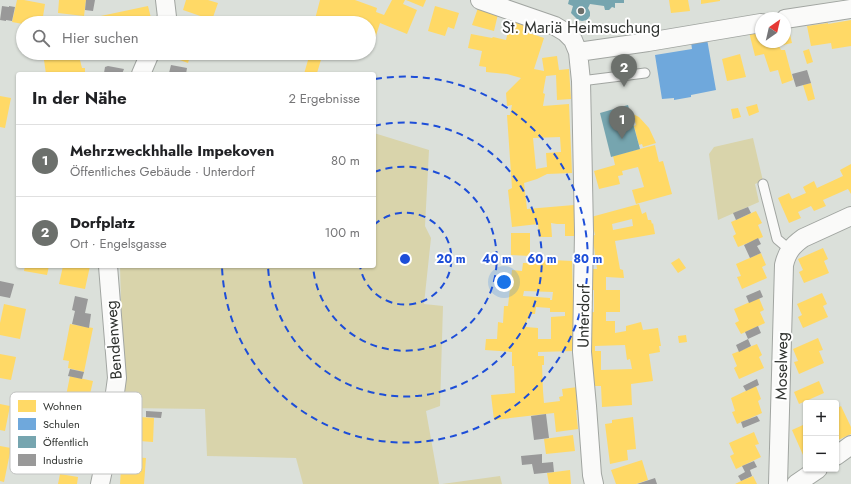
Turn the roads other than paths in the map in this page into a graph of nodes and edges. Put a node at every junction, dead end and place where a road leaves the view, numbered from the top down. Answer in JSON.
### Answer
{"nodes":[{"id":1,"x":165,"y":0,"type":"edge"},
{"id":2,"x":480,"y":0,"type":"edge"},
{"id":3,"x":514,"y":6,"type":"edge"},
{"id":4,"x":849,"y":9,"type":"edge"},
{"id":5,"x":167,"y":16,"type":"edge"},
{"id":6,"x":791,"y":18,"type":"edge"},
{"id":7,"x":755,"y":24,"type":"edge"},
{"id":8,"x":578,"y":52,"type":"junction"},
{"id":9,"x":147,"y":60,"type":"edge"},
{"id":10,"x":142,"y":72,"type":"edge"},
{"id":11,"x":645,"y":73,"type":"dead end"},
{"id":12,"x":581,"y":81,"type":"junction"},
{"id":13,"x":763,"y":184,"type":"dead end"},
{"id":14,"x":851,"y":216,"type":"edge"},
{"id":15,"x":790,"y":250,"type":"junction"},
{"id":16,"x":108,"y":268,"type":"edge"},
{"id":17,"x":115,"y":392,"type":"edge"},
{"id":18,"x":851,"y":445,"type":"edge"},
{"id":19,"x":839,"y":454,"type":"edge"},
{"id":20,"x":814,"y":472,"type":"edge"},
{"id":21,"x":102,"y":474,"type":"edge"},
{"id":22,"x":100,"y":484,"type":"edge"},
{"id":23,"x":594,"y":484,"type":"edge"},
{"id":24,"x":778,"y":484,"type":"edge"},
{"id":25,"x":796,"y":484,"type":"edge"}],
"edges":[{"from":1,"to":5,"type":"street"},
{"from":2,"to":3,"type":"street"},
{"from":3,"to":8,"type":"street"},
{"from":4,"to":6,"type":"street"},
{"from":7,"to":8,"type":"street"},
{"from":8,"to":12,"type":"street","name":"Unterdorf"},
{"from":9,"to":10,"type":"street"},
{"from":11,"to":12,"type":"lane"},
{"from":12,"to":23,"type":"street","name":"Unterdorf"},
{"from":13,"to":15,"type":"lane"},
{"from":14,"to":15,"type":"street"},
{"from":15,"to":24,"type":"street","name":"Moselweg"},
{"from":16,"to":17,"type":"street","name":"Bendenweg"},
{"from":18,"to":19,"type":"street"},
{"from":20,"to":25,"type":"street"},
{"from":21,"to":22,"type":"street","name":"Bendenweg"}]}
